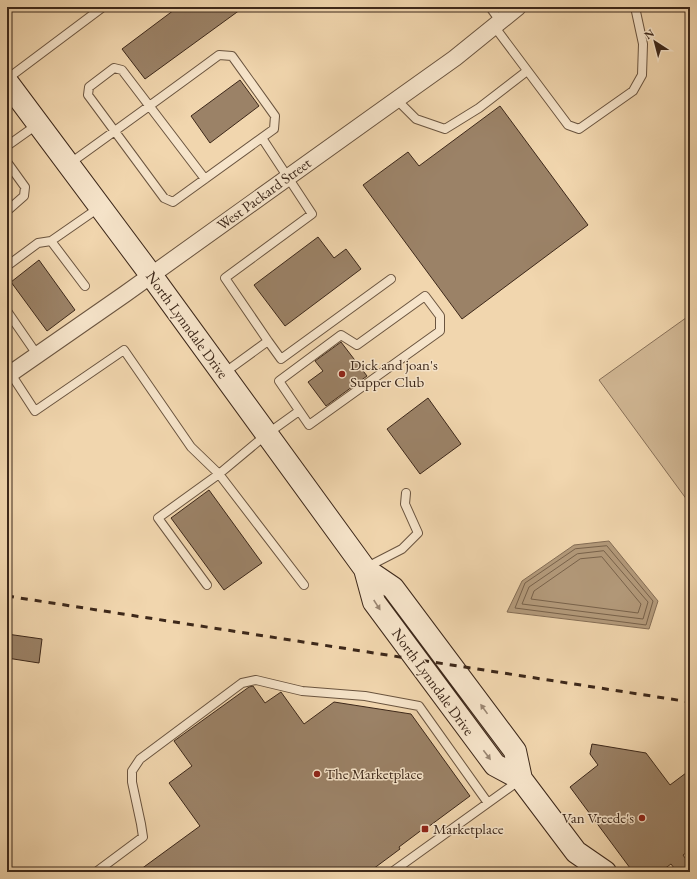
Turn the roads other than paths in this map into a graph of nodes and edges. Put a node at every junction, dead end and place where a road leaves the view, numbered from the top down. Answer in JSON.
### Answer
{"nodes":[{"id":1,"x":103,"y":7,"type":"edge"},
{"id":2,"x":490,"y":7,"type":"edge"},
{"id":3,"x":518,"y":7,"type":"edge"},
{"id":4,"x":635,"y":7,"type":"edge"},
{"id":5,"x":497,"y":24,"type":"junction"},
{"id":6,"x":527,"y":71,"type":"junction"},
{"id":7,"x":7,"y":80,"type":"edge"},
{"id":8,"x":397,"y":100,"type":"junction"},
{"id":9,"x":149,"y":106,"type":"junction"},
{"id":10,"x":39,"y":124,"type":"junction"},
{"id":11,"x":114,"y":132,"type":"junction"},
{"id":12,"x":262,"y":138,"type":"junction"},
{"id":13,"x":7,"y":146,"type":"edge"},
{"id":14,"x":7,"y":162,"type":"edge"},
{"id":15,"x":69,"y":165,"type":"junction"},
{"id":16,"x":288,"y":177,"type":"junction"},
{"id":17,"x":205,"y":179,"type":"junction"},
{"id":18,"x":100,"y":207,"type":"junction"},
{"id":19,"x":7,"y":211,"type":"edge"},
{"id":20,"x":52,"y":241,"type":"junction"},
{"id":21,"x":7,"y":266,"type":"edge"},
{"id":22,"x":151,"y":275,"type":"junction"},
{"id":23,"x":391,"y":279,"type":"dead end"},
{"id":24,"x":85,"y":286,"type":"dead end"},
{"id":25,"x":7,"y":311,"type":"edge"},
{"id":26,"x":268,"y":341,"type":"junction"},
{"id":27,"x":38,"y":356,"type":"junction"},
{"id":28,"x":8,"y":373,"type":"edge"},
{"id":29,"x":223,"y":374,"type":"junction"},
{"id":30,"x":299,"y":411,"type":"junction"},
{"id":31,"x":267,"y":434,"type":"junction"},
{"id":32,"x":219,"y":474,"type":"junction"},
{"id":33,"x":406,"y":493,"type":"dead end"},
{"id":34,"x":365,"y":569,"type":"junction"},
{"id":35,"x":208,"y":585,"type":"dead end"},
{"id":36,"x":304,"y":585,"type":"dead end"},
{"id":37,"x":521,"y":779,"type":"junction"},
{"id":38,"x":488,"y":803,"type":"junction"},
{"id":39,"x":578,"y":862,"type":"edge"},
{"id":40,"x":96,"y":872,"type":"edge"},
{"id":41,"x":392,"y":872,"type":"edge"},
{"id":42,"x":605,"y":872,"type":"edge"}],
"edges":[{"from":1,"to":7,"type":"lane"},
{"from":2,"to":5,"type":"lane"},
{"from":3,"to":5,"type":"street","name":"West Packard Street"},
{"from":4,"to":6,"type":"lane"},
{"from":5,"to":6,"type":"lane"},
{"from":5,"to":8,"type":"street","name":"West Packard Street"},
{"from":6,"to":8,"type":"lane"},
{"from":7,"to":10,"type":"main road","name":"North Lynndale Drive"},
{"from":8,"to":16,"type":"street","name":"West Packard Street"},
{"from":9,"to":11,"type":"lane"},
{"from":9,"to":11,"type":"lane"},
{"from":9,"to":12,"type":"lane"},
{"from":9,"to":17,"type":"lane"},
{"from":10,"to":13,"type":"lane"},
{"from":10,"to":15,"type":"main road","name":"North Lynndale Drive"},
{"from":11,"to":15,"type":"lane"},
{"from":11,"to":17,"type":"lane"},
{"from":12,"to":16,"type":"lane"},
{"from":12,"to":17,"type":"lane"},
{"from":14,"to":19,"type":"lane"},
{"from":15,"to":18,"type":"main road","name":"North Lynndale Drive"},
{"from":16,"to":22,"type":"street","name":"West Packard Street"},
{"from":16,"to":26,"type":"lane"},
{"from":18,"to":20,"type":"lane"},
{"from":18,"to":22,"type":"main road","name":"North Lynndale Drive"},
{"from":20,"to":21,"type":"lane"},
{"from":20,"to":24,"type":"lane"},
{"from":22,"to":27,"type":"street","name":"West Packard Street"},
{"from":22,"to":29,"type":"main road","name":"North Lynndale Drive"},
{"from":23,"to":26,"type":"lane"},
{"from":25,"to":27,"type":"lane"},
{"from":26,"to":29,"type":"lane"},
{"from":27,"to":28,"type":"street","name":"West Packard Street"},
{"from":28,"to":32,"type":"lane"},
{"from":29,"to":31,"type":"main road","name":"North Lynndale Drive"},
{"from":30,"to":30,"type":"lane"},
{"from":30,"to":31,"type":"lane"},
{"from":31,"to":32,"type":"lane"},
{"from":31,"to":34,"type":"main road","name":"North Lynndale Drive"},
{"from":32,"to":35,"type":"lane"},
{"from":32,"to":36,"type":"lane"},
{"from":33,"to":34,"type":"lane"},
{"from":34,"to":37,"type":"main road","name":"North Lynndale Drive"},
{"from":37,"to":38,"type":"lane"},
{"from":37,"to":39,"type":"main road","name":"North Lynndale Drive"},
{"from":38,"to":40,"type":"lane"},
{"from":38,"to":41,"type":"lane"},
{"from":39,"to":42,"type":"main road","name":"North Lynndale Drive"}]}
